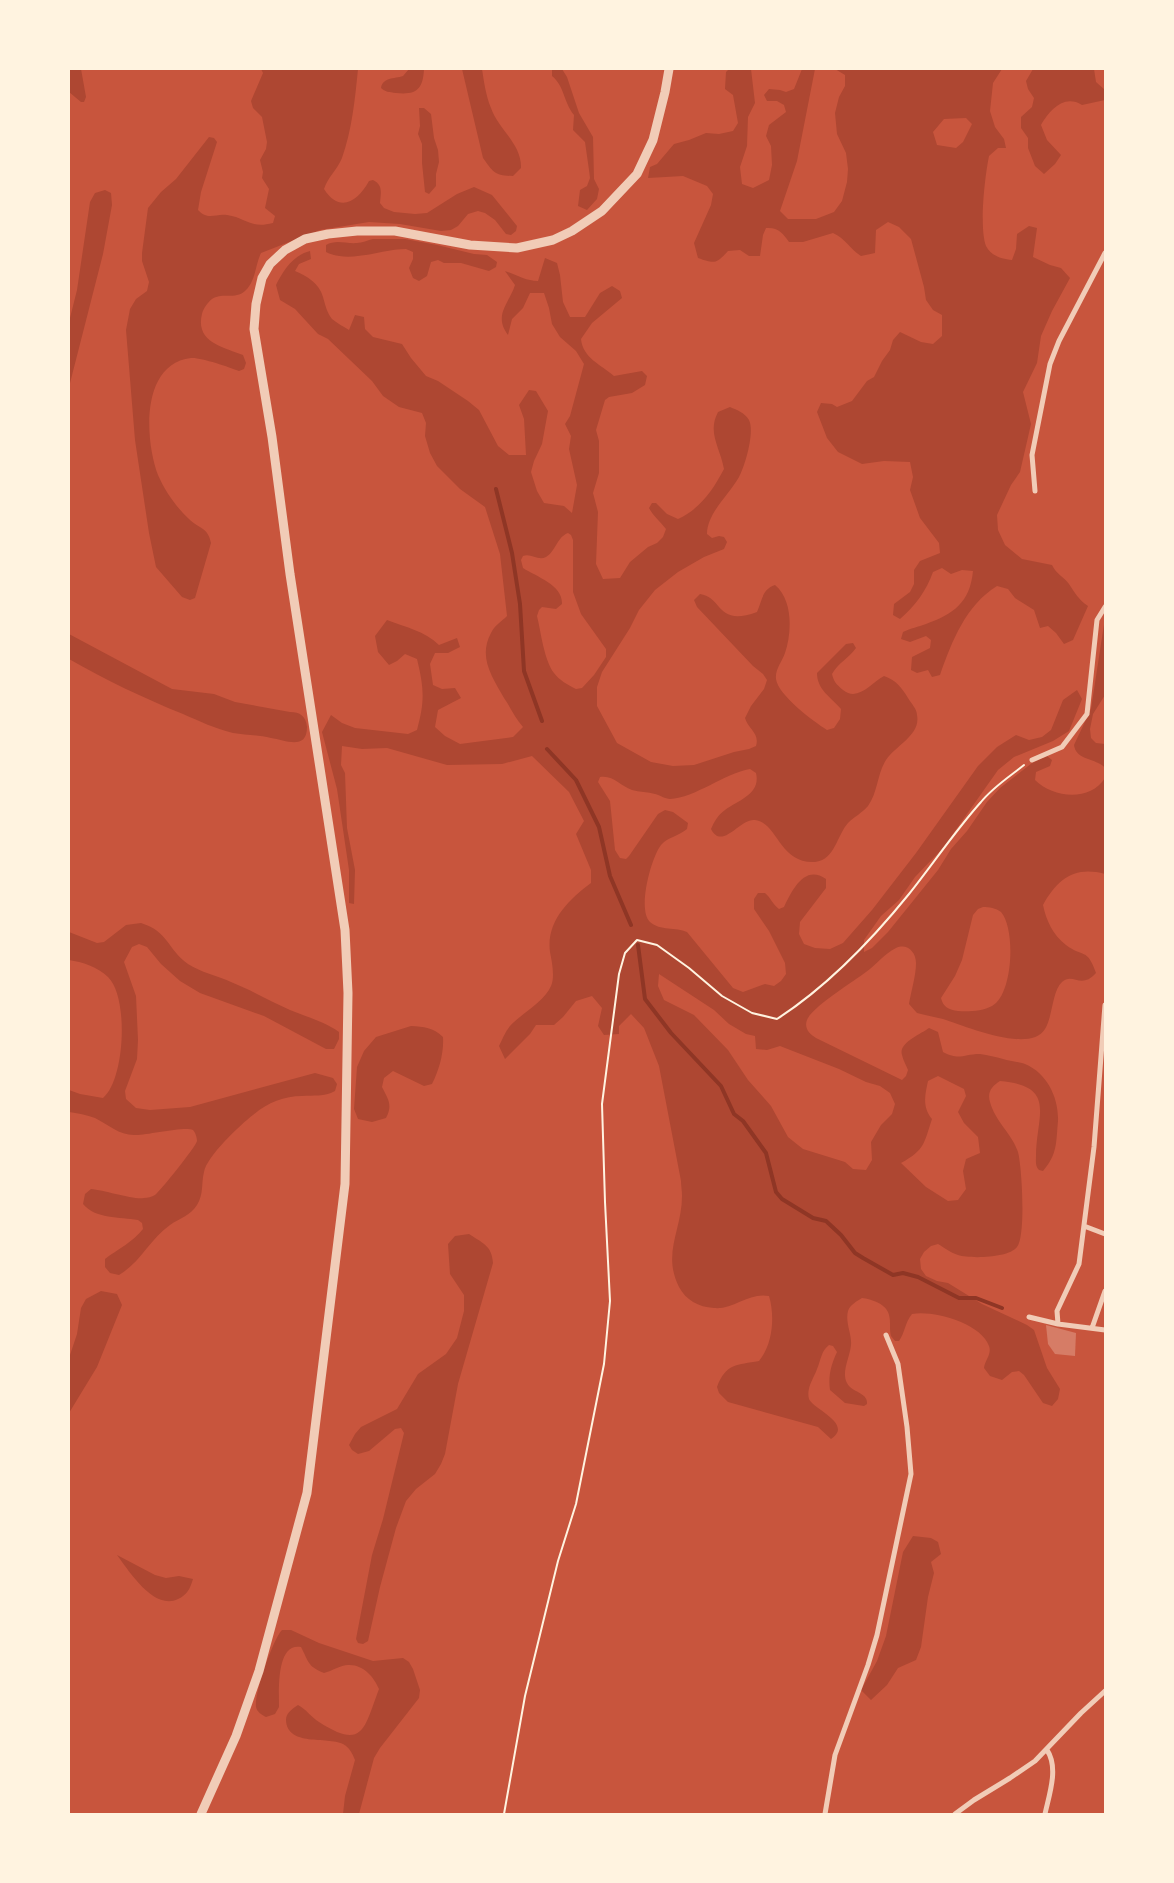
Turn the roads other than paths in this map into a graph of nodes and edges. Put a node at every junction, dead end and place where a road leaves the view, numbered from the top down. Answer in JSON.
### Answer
{"nodes":[{"id":1,"x":669,"y":69,"type":"edge"},
{"id":2,"x":1105,"y":253,"type":"edge"},
{"id":3,"x":1035,"y":492,"type":"dead end"},
{"id":4,"x":1105,"y":607,"type":"edge"},
{"id":5,"x":1032,"y":760,"type":"road end"},
{"id":6,"x":1105,"y":1005,"type":"edge"},
{"id":7,"x":1084,"y":1226,"type":"junction"},
{"id":8,"x":1105,"y":1234,"type":"edge"},
{"id":9,"x":1105,"y":1291,"type":"edge"},
{"id":10,"x":1029,"y":1317,"type":"dead end"},
{"id":11,"x":1058,"y":1324,"type":"junction"},
{"id":12,"x":1092,"y":1328,"type":"junction"},
{"id":13,"x":1105,"y":1330,"type":"edge"},
{"id":14,"x":886,"y":1335,"type":"dead end"},
{"id":15,"x":1105,"y":1691,"type":"edge"},
{"id":16,"x":1047,"y":1750,"type":"junction"},
{"id":17,"x":201,"y":1814,"type":"edge"},
{"id":18,"x":825,"y":1814,"type":"edge"},
{"id":19,"x":955,"y":1814,"type":"edge"},
{"id":20,"x":1045,"y":1814,"type":"edge"}],
"edges":[{"from":1,"to":17,"type":"street"},
{"from":2,"to":3,"type":"street"},
{"from":4,"to":5,"type":"street"},
{"from":6,"to":7,"type":"street"},
{"from":7,"to":8,"type":"street"},
{"from":7,"to":11,"type":"street"},
{"from":9,"to":12,"type":"street"},
{"from":10,"to":11,"type":"street"},
{"from":11,"to":12,"type":"street"},
{"from":12,"to":13,"type":"street"},
{"from":14,"to":18,"type":"street"},
{"from":15,"to":16,"type":"street"},
{"from":16,"to":19,"type":"street"},
{"from":16,"to":20,"type":"street"}]}
